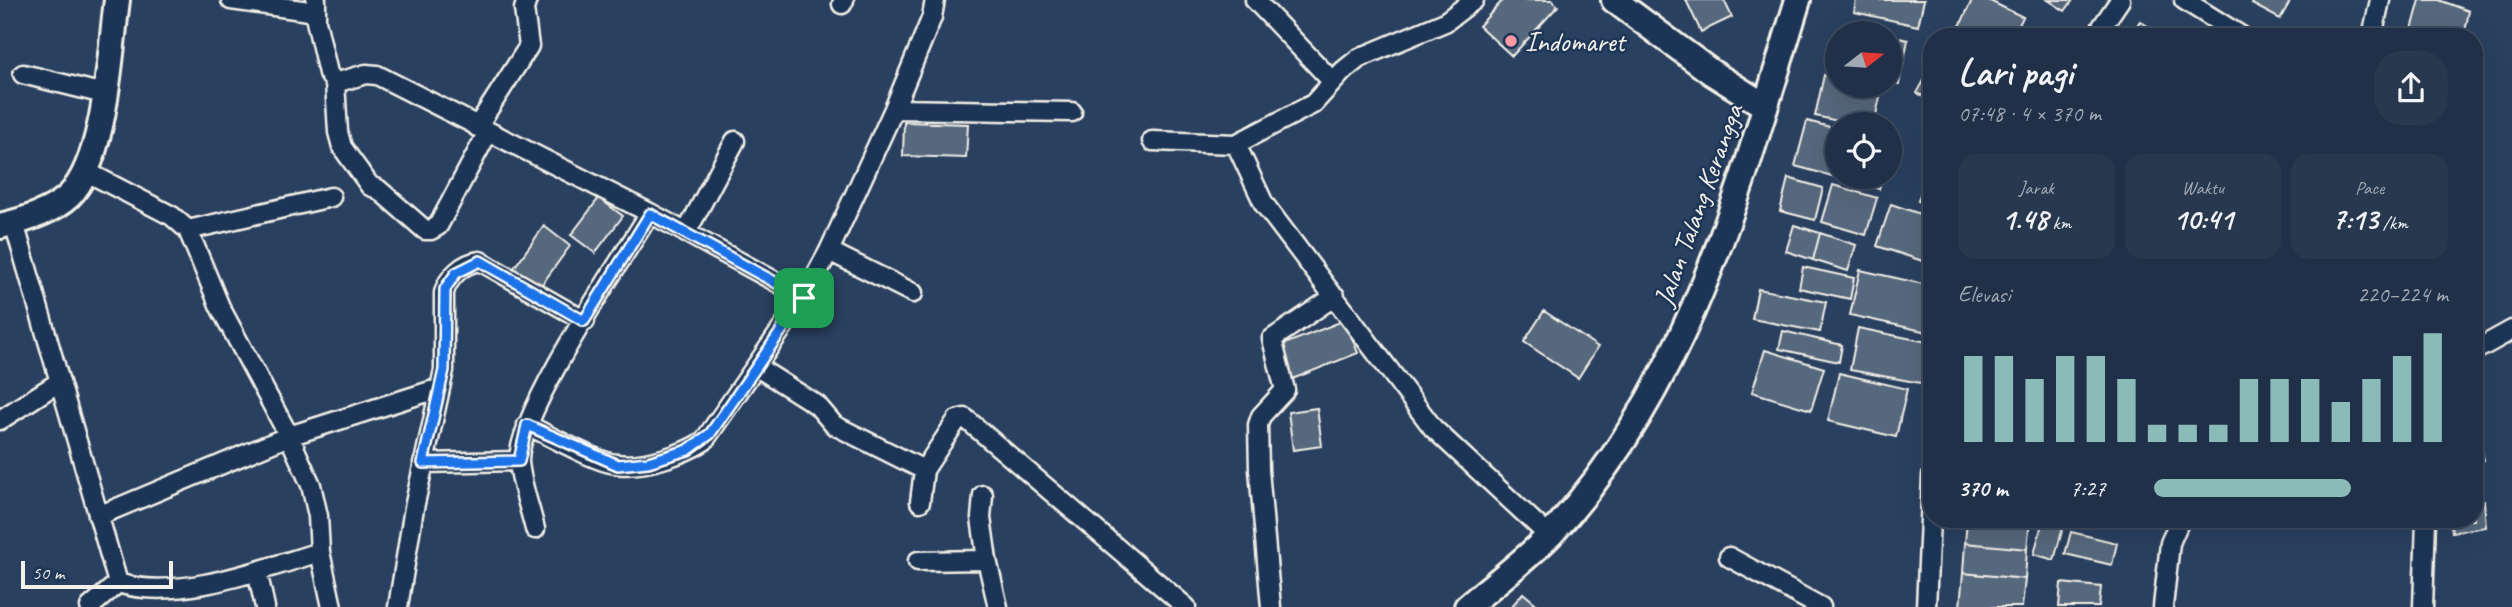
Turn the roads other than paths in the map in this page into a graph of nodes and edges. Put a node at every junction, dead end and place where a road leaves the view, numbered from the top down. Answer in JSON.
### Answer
{"nodes":[{"id":1,"x":117,"y":0,"type":"edge"},
{"id":2,"x":231,"y":0,"type":"edge"},
{"id":3,"x":527,"y":0,"type":"edge"},
{"id":4,"x":935,"y":0,"type":"edge"},
{"id":5,"x":1255,"y":0,"type":"edge"},
{"id":6,"x":1474,"y":0,"type":"edge"},
{"id":7,"x":1614,"y":0,"type":"edge"},
{"id":8,"x":1798,"y":0,"type":"edge"},
{"id":9,"x":2120,"y":0,"type":"edge"},
{"id":10,"x":2184,"y":0,"type":"edge"},
{"id":11,"x":2380,"y":0,"type":"edge"},
{"id":12,"x":316,"y":6,"type":"edge"},
{"id":13,"x":2101,"y":28,"type":"edge"},
{"id":14,"x":2229,"y":28,"type":"edge"},
{"id":15,"x":2374,"y":28,"type":"edge"},
{"id":16,"x":23,"y":74,"type":"dead end"},
{"id":17,"x":1333,"y":82,"type":"junction"},
{"id":18,"x":335,"y":83,"type":"junction"},
{"id":19,"x":104,"y":94,"type":"junction"},
{"id":20,"x":1766,"y":106,"type":"junction"},
{"id":21,"x":894,"y":109,"type":"junction"},
{"id":22,"x":1072,"y":111,"type":"dead end"},
{"id":23,"x":482,"y":129,"type":"junction"},
{"id":24,"x":735,"y":141,"type":"dead end"},
{"id":25,"x":1152,"y":141,"type":"dead end"},
{"id":26,"x":1236,"y":144,"type":"junction"},
{"id":27,"x":87,"y":172,"type":"junction"},
{"id":28,"x":331,"y":197,"type":"dead end"},
{"id":29,"x":650,"y":214,"type":"junction"},
{"id":30,"x":7,"y":224,"type":"edge"},
{"id":31,"x":188,"y":230,"type":"junction"},
{"id":32,"x":686,"y":233,"type":"junction"},
{"id":33,"x":829,"y":251,"type":"junction"},
{"id":34,"x":914,"y":293,"type":"dead end"},
{"id":35,"x":1335,"y":296,"type":"junction"},
{"id":36,"x":804,"y":298,"type":"junction"},
{"id":37,"x":584,"y":321,"type":"junction"},
{"id":38,"x":2512,"y":330,"type":"edge"},
{"id":39,"x":2483,"y":346,"type":"edge"},
{"id":40,"x":757,"y":367,"type":"junction"},
{"id":41,"x":59,"y":382,"type":"junction"},
{"id":42,"x":440,"y":388,"type":"junction"},
{"id":43,"x":0,"y":420,"type":"edge"},
{"id":44,"x":527,"y":425,"type":"junction"},
{"id":45,"x":289,"y":436,"type":"junction"},
{"id":46,"x":519,"y":461,"type":"junction"},
{"id":47,"x":423,"y":463,"type":"junction"},
{"id":48,"x":923,"y":470,"type":"junction"},
{"id":49,"x":983,"y":495,"type":"dead end"},
{"id":50,"x":920,"y":502,"type":"dead end"},
{"id":51,"x":99,"y":516,"type":"junction"},
{"id":52,"x":1930,"y":528,"type":"edge"},
{"id":53,"x":2177,"y":528,"type":"edge"},
{"id":54,"x":2426,"y":528,"type":"edge"},
{"id":55,"x":535,"y":529,"type":"dead end"},
{"id":56,"x":1549,"y":536,"type":"junction"},
{"id":57,"x":320,"y":552,"type":"junction"},
{"id":58,"x":1728,"y":557,"type":"dead end"},
{"id":59,"x":987,"y":560,"type":"junction"},
{"id":60,"x":919,"y":561,"type":"dead end"},
{"id":61,"x":257,"y":571,"type":"junction"},
{"id":62,"x":118,"y":583,"type":"junction"},
{"id":63,"x":90,"y":607,"type":"edge"},
{"id":64,"x":265,"y":607,"type":"edge"},
{"id":65,"x":332,"y":607,"type":"edge"},
{"id":66,"x":398,"y":607,"type":"edge"},
{"id":67,"x":998,"y":607,"type":"edge"},
{"id":68,"x":1186,"y":607,"type":"edge"},
{"id":69,"x":1270,"y":607,"type":"edge"},
{"id":70,"x":1467,"y":607,"type":"edge"},
{"id":71,"x":1821,"y":607,"type":"edge"},
{"id":72,"x":1926,"y":607,"type":"edge"},
{"id":73,"x":2163,"y":607,"type":"edge"},
{"id":74,"x":2423,"y":607,"type":"edge"}],
"edges":[{"from":1,"to":19,"type":"street"},
{"from":2,"to":12,"type":"street"},
{"from":3,"to":23,"type":"street"},
{"from":4,"to":21,"type":"street"},
{"from":5,"to":17,"type":"street"},
{"from":6,"to":17,"type":"street"},
{"from":7,"to":20,"type":"street"},
{"from":8,"to":20,"type":"street","name":"Jalan Talang Kerangga"},
{"from":9,"to":13,"type":"street"},
{"from":10,"to":14,"type":"street"},
{"from":11,"to":15,"type":"street"},
{"from":12,"to":18,"type":"street"},
{"from":16,"to":19,"type":"street"},
{"from":17,"to":26,"type":"street"},
{"from":18,"to":23,"type":"street"},
{"from":18,"to":23,"type":"street"},
{"from":19,"to":27,"type":"street"},
{"from":20,"to":56,"type":"street","name":"Jalan Talang Kerangga"},
{"from":21,"to":22,"type":"street"},
{"from":21,"to":33,"type":"street"},
{"from":23,"to":29,"type":"street"},
{"from":24,"to":32,"type":"street"},
{"from":25,"to":26,"type":"street"},
{"from":26,"to":35,"type":"street"},
{"from":27,"to":30,"type":"street"},
{"from":27,"to":31,"type":"street"},
{"from":28,"to":31,"type":"street"},
{"from":29,"to":32,"type":"street"},
{"from":29,"to":37,"type":"street"},
{"from":30,"to":41,"type":"street"},
{"from":31,"to":45,"type":"street"},
{"from":32,"to":36,"type":"street"},
{"from":33,"to":34,"type":"street"},
{"from":33,"to":36,"type":"street"},
{"from":35,"to":56,"type":"street"},
{"from":35,"to":69,"type":"street"},
{"from":36,"to":40,"type":"street"},
{"from":37,"to":42,"type":"street"},
{"from":37,"to":44,"type":"street"},
{"from":38,"to":39,"type":"street"},
{"from":40,"to":44,"type":"street"},
{"from":40,"to":48,"type":"street"},
{"from":41,"to":43,"type":"street"},
{"from":41,"to":51,"type":"street"},
{"from":42,"to":45,"type":"street"},
{"from":42,"to":47,"type":"street"},
{"from":44,"to":46,"type":"street"},
{"from":45,"to":51,"type":"street"},
{"from":45,"to":57,"type":"street"},
{"from":46,"to":47,"type":"street"},
{"from":46,"to":55,"type":"street"},
{"from":47,"to":66,"type":"street"},
{"from":48,"to":50,"type":"street"},
{"from":48,"to":68,"type":"street"},
{"from":49,"to":59,"type":"street"},
{"from":51,"to":62,"type":"street"},
{"from":52,"to":72,"type":"street"},
{"from":53,"to":73,"type":"street"},
{"from":54,"to":74,"type":"street"},
{"from":56,"to":70,"type":"street","name":"Jalan Talang Kerangga"},
{"from":57,"to":61,"type":"street"},
{"from":57,"to":65,"type":"street"},
{"from":58,"to":71,"type":"street"},
{"from":59,"to":60,"type":"street"},
{"from":59,"to":67,"type":"street"},
{"from":61,"to":62,"type":"street"},
{"from":61,"to":64,"type":"street"},
{"from":62,"to":63,"type":"street"}]}
